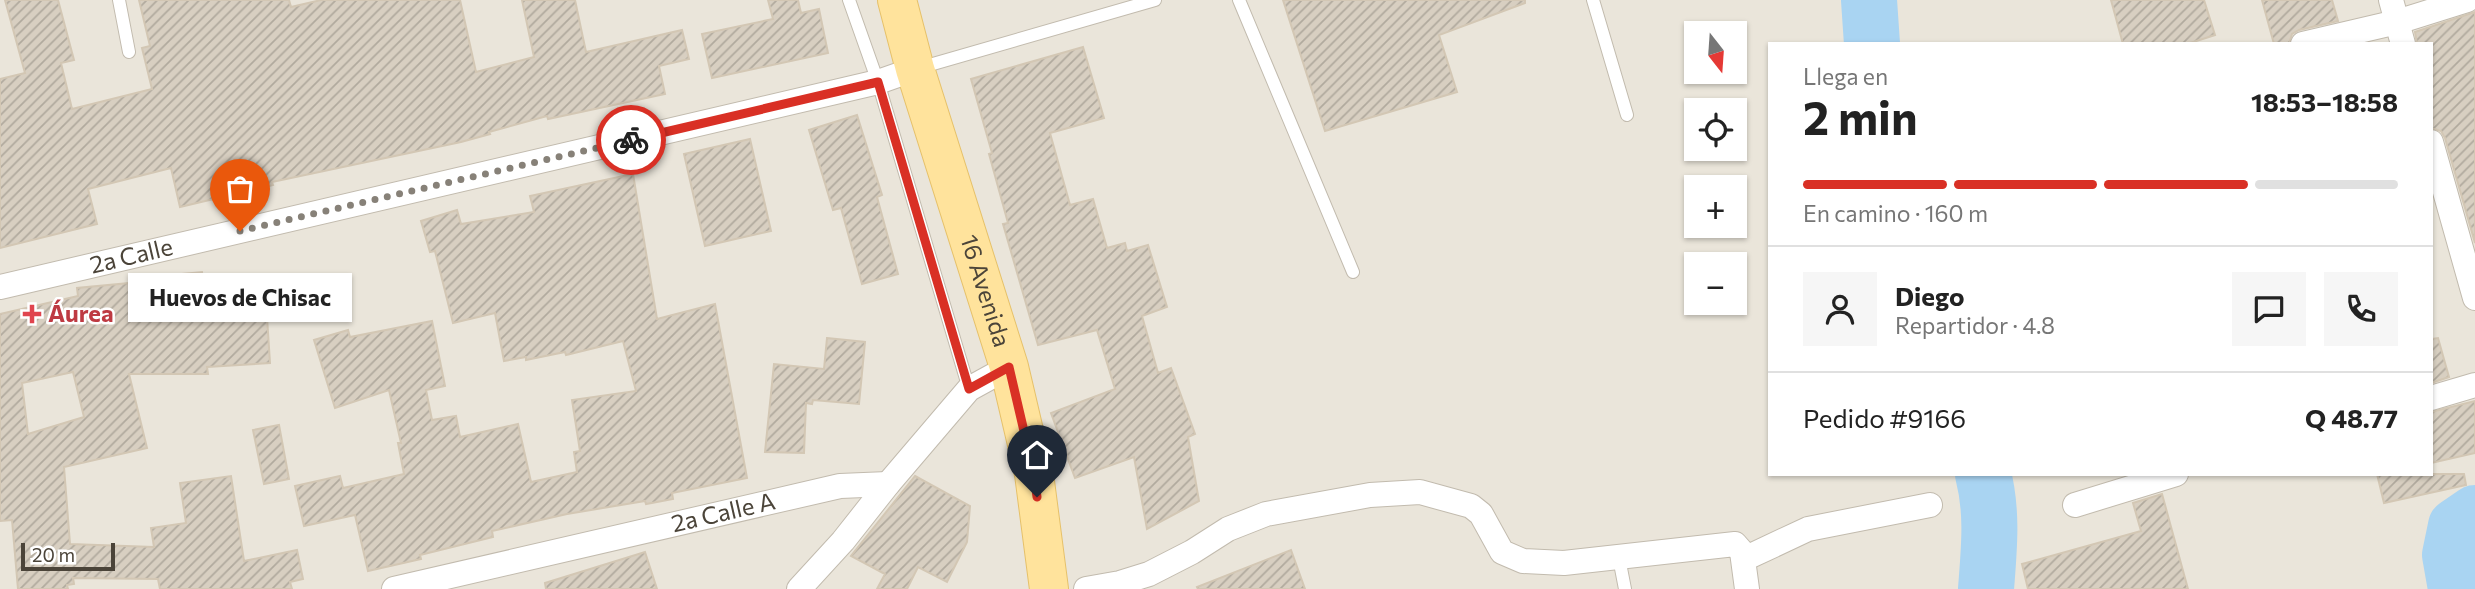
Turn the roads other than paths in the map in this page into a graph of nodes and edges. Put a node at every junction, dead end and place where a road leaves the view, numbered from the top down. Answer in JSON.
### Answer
{"nodes":[{"id":1,"x":119,"y":0,"type":"edge"},
{"id":2,"x":849,"y":0,"type":"edge"},
{"id":3,"x":897,"y":0,"type":"edge"},
{"id":4,"x":1155,"y":0,"type":"edge"},
{"id":5,"x":1240,"y":0,"type":"edge"},
{"id":6,"x":1593,"y":0,"type":"edge"},
{"id":7,"x":2467,"y":0,"type":"edge"},
{"id":8,"x":2397,"y":22,"type":"edge"},
{"id":9,"x":2312,"y":42,"type":"edge"},
{"id":10,"x":129,"y":52,"type":"dead end"},
{"id":11,"x":915,"y":69,"type":"junction"},
{"id":12,"x":878,"y":82,"type":"junction"},
{"id":13,"x":1627,"y":115,"type":"dead end"},
{"id":14,"x":2433,"y":149,"type":"edge"},
{"id":15,"x":1353,"y":272,"type":"dead end"},
{"id":16,"x":0,"y":287,"type":"edge"},
{"id":17,"x":2475,"y":298,"type":"edge"},
{"id":18,"x":1009,"y":367,"type":"junction"},
{"id":19,"x":2475,"y":384,"type":"edge"},
{"id":20,"x":969,"y":389,"type":"junction"},
{"id":21,"x":2433,"y":397,"type":"edge"},
{"id":22,"x":2169,"y":476,"type":"edge"},
{"id":23,"x":888,"y":484,"type":"junction"},
{"id":24,"x":1930,"y":505,"type":"dead end"},
{"id":25,"x":2075,"y":505,"type":"dead end"},
{"id":26,"x":1619,"y":558,"type":"junction"},
{"id":27,"x":1744,"y":559,"type":"junction"},
{"id":28,"x":394,"y":589,"type":"edge"},
{"id":29,"x":799,"y":589,"type":"edge"},
{"id":30,"x":1049,"y":589,"type":"edge"},
{"id":31,"x":1086,"y":589,"type":"edge"},
{"id":32,"x":1625,"y":589,"type":"edge"},
{"id":33,"x":1747,"y":589,"type":"edge"}],
"edges":[{"from":1,"to":10,"type":"lane"},
{"from":2,"to":12,"type":"lane","name":"16 Avenida"},
{"from":3,"to":11,"type":"main road","name":"16 Avenida"},
{"from":4,"to":11,"type":"lane"},
{"from":5,"to":15,"type":"lane"},
{"from":6,"to":13,"type":"lane"},
{"from":7,"to":8,"type":"street"},
{"from":8,"to":9,"type":"street"},
{"from":11,"to":12,"type":"street","name":"2a Calle"},
{"from":11,"to":18,"type":"main road","name":"16 Avenida"},
{"from":12,"to":16,"type":"street","name":"2a Calle"},
{"from":12,"to":20,"type":"lane","name":"16 Avenida"},
{"from":14,"to":17,"type":"street"},
{"from":18,"to":20,"type":"street"},
{"from":18,"to":30,"type":"main road","name":"16 Avenida"},
{"from":19,"to":21,"type":"street"},
{"from":20,"to":23,"type":"street"},
{"from":22,"to":25,"type":"street"},
{"from":23,"to":28,"type":"street","name":"2a Calle A"},
{"from":23,"to":29,"type":"street"},
{"from":24,"to":27,"type":"street"},
{"from":26,"to":27,"type":"street"},
{"from":26,"to":31,"type":"street"},
{"from":26,"to":32,"type":"lane"},
{"from":27,"to":33,"type":"street"}]}
